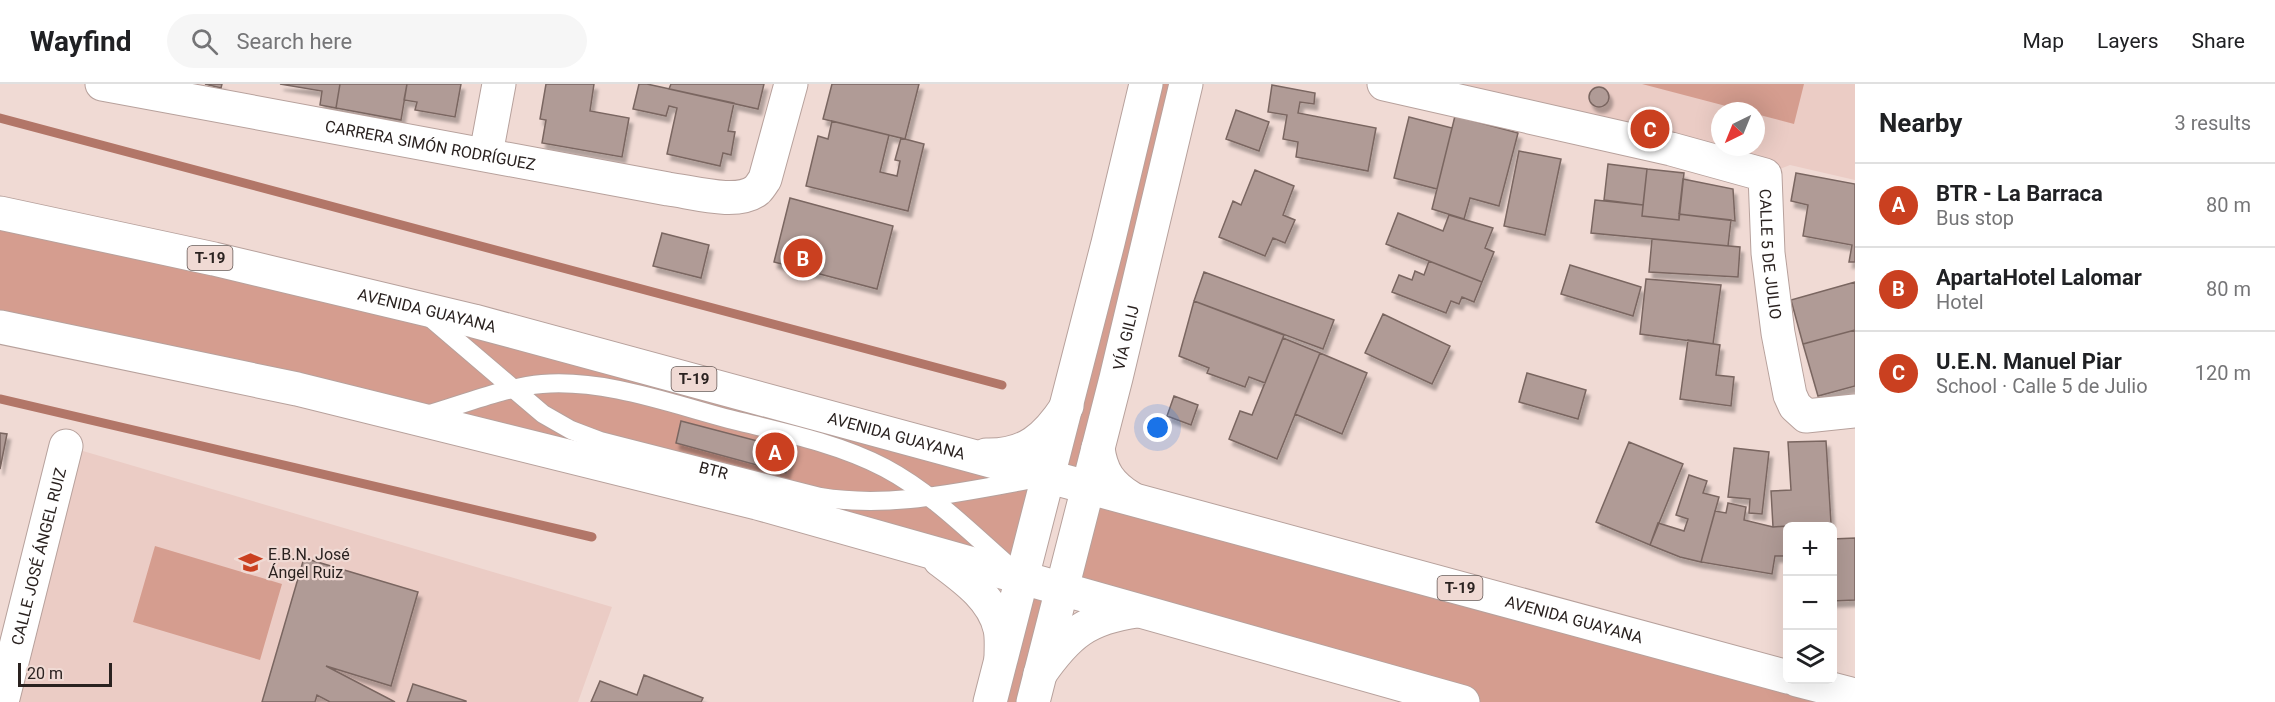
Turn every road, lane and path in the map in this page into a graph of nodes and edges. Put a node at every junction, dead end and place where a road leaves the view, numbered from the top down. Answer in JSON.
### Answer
{"nodes":[{"id":1,"x":102,"y":84,"type":"edge"},
{"id":2,"x":499,"y":84,"type":"edge"},
{"id":3,"x":791,"y":84,"type":"edge"},
{"id":4,"x":1146,"y":84,"type":"edge"},
{"id":5,"x":1185,"y":84,"type":"edge"},
{"id":6,"x":1384,"y":84,"type":"edge"},
{"id":7,"x":486,"y":154,"type":"junction"},
{"id":8,"x":0,"y":213,"type":"edge"},
{"id":9,"x":418,"y":308,"type":"junction"},
{"id":10,"x":0,"y":327,"type":"edge"},
{"id":11,"x":513,"y":390,"type":"junction"},
{"id":12,"x":1067,"y":406,"type":"junction"},
{"id":13,"x":1855,"y":411,"type":"edge"},
{"id":14,"x":416,"y":418,"type":"junction"},
{"id":15,"x":66,"y":446,"type":"dead end"},
{"id":16,"x":1098,"y":448,"type":"junction"},
{"id":17,"x":968,"y":455,"type":"junction"},
{"id":18,"x":1048,"y":476,"type":"junction"},
{"id":19,"x":1088,"y":487,"type":"junction"},
{"id":20,"x":928,"y":498,"type":"junction"},
{"id":21,"x":1132,"y":499,"type":"junction"},
{"id":22,"x":926,"y":551,"type":"junction"},
{"id":23,"x":1023,"y":578,"type":"junction"},
{"id":24,"x":1062,"y":589,"type":"junction"},
{"id":25,"x":1139,"y":611,"type":"junction"},
{"id":26,"x":7,"y":657,"type":"edge"},
{"id":27,"x":1002,"y":657,"type":"junction"},
{"id":28,"x":1783,"y":676,"type":"edge"},
{"id":29,"x":1812,"y":684,"type":"edge"},
{"id":30,"x":1036,"y":688,"type":"edge"},
{"id":31,"x":1855,"y":695,"type":"edge"},
{"id":32,"x":2,"y":702,"type":"edge"},
{"id":33,"x":990,"y":702,"type":"edge"},
{"id":34,"x":1463,"y":702,"type":"edge"}],
"edges":[{"from":1,"to":7,"type":"main road","name":"CARRERA SIMÓN RODRÍGUEZ"},
{"from":2,"to":7,"type":"main road"},
{"from":3,"to":7,"type":"main road","name":"CARRERA SIMÓN RODRÍGUEZ"},
{"from":4,"to":12,"type":"main road"},
{"from":5,"to":16,"type":"main road","name":"VÍA GILIJ"},
{"from":6,"to":13,"type":"main road","name":"CALLE 5 DE JULIO"},
{"from":8,"to":9,"type":"main road","name":"AVENIDA GUAYANA","number":"T-19"},
{"from":9,"to":11,"type":"lane","name":"BTR"},
{"from":9,"to":17,"type":"main road","name":"AVENIDA GUAYANA","number":"T-19"},
{"from":10,"to":14,"type":"main road"},
{"from":11,"to":14,"type":"lane"},
{"from":11,"to":20,"type":"lane","name":"BTR"},
{"from":11,"to":20,"type":"lane"},
{"from":12,"to":17,"type":"main road","number":"T-19"},
{"from":12,"to":18,"type":"main road"},
{"from":14,"to":22,"type":"main road"},
{"from":15,"to":26,"type":"main road","name":"CALLE JOSÉ ÁNGEL RUIZ"},
{"from":16,"to":19,"type":"main road","name":"VÍA GILIJ"},
{"from":16,"to":21,"type":"main road"},
{"from":17,"to":18,"type":"main road","name":"AVENIDA GUAYANA","number":"T-19"},
{"from":18,"to":19,"type":"main road","name":"AVENIDA GUAYANA","number":"T-19"},
{"from":18,"to":20,"type":"lane","name":"BTR"},
{"from":18,"to":23,"type":"main road"},
{"from":19,"to":21,"type":"main road","name":"AVENIDA GUAYANA","number":"T-19"},
{"from":19,"to":24,"type":"main road","name":"VÍA GILIJ"},
{"from":20,"to":23,"type":"lane"},
{"from":21,"to":28,"type":"main road","name":"AVENIDA GUAYANA","number":"T-19"},
{"from":22,"to":23,"type":"main road"},
{"from":22,"to":27,"type":"main road"},
{"from":23,"to":24,"type":"main road"},
{"from":23,"to":27,"type":"main road"},
{"from":24,"to":25,"type":"main road"},
{"from":24,"to":30,"type":"main road","name":"VÍA GILIJ"},
{"from":25,"to":30,"type":"main road"},
{"from":25,"to":34,"type":"main road"},
{"from":26,"to":32,"type":"main road","name":"CALLE JOSÉ ÁNGEL RUIZ"},
{"from":27,"to":33,"type":"main road"},
{"from":29,"to":31,"type":"main road"}]}
